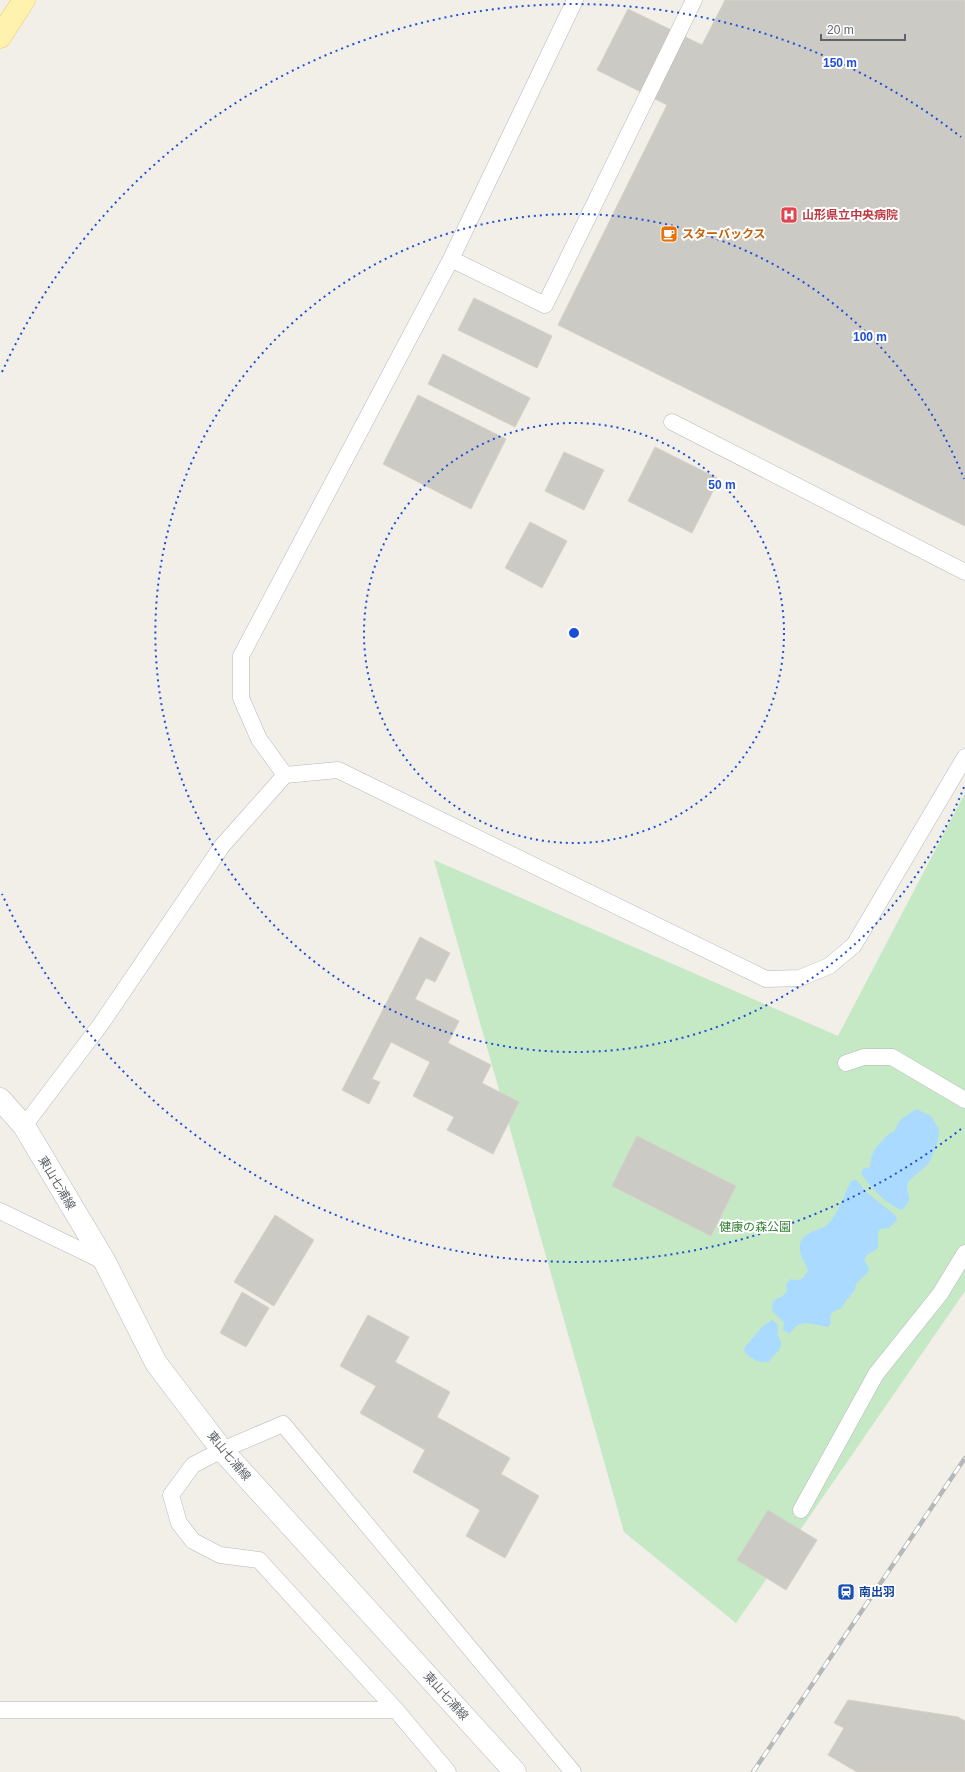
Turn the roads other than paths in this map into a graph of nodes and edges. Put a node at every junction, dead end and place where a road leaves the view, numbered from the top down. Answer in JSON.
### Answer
{"nodes":[{"id":1,"x":24,"y":0,"type":"edge"},
{"id":2,"x":575,"y":0,"type":"edge"},
{"id":3,"x":694,"y":0,"type":"edge"},
{"id":4,"x":0,"y":37,"type":"edge"},
{"id":5,"x":451,"y":259,"type":"junction"},
{"id":6,"x":672,"y":422,"type":"dead end"},
{"id":7,"x":965,"y":572,"type":"edge"},
{"id":8,"x":965,"y":757,"type":"edge"},
{"id":9,"x":285,"y":776,"type":"junction"},
{"id":10,"x":846,"y":1063,"type":"dead end"},
{"id":11,"x":0,"y":1099,"type":"edge"},
{"id":12,"x":965,"y":1100,"type":"edge"},
{"id":13,"x":24,"y":1126,"type":"junction"},
{"id":14,"x":0,"y":1211,"type":"edge"},
{"id":15,"x":965,"y":1253,"type":"edge"},
{"id":16,"x":105,"y":1262,"type":"junction"},
{"id":17,"x":222,"y":1450,"type":"junction"},
{"id":18,"x":801,"y":1510,"type":"dead end"},
{"id":19,"x":0,"y":1710,"type":"edge"},
{"id":20,"x":396,"y":1710,"type":"junction"},
{"id":21,"x":448,"y":1772,"type":"edge"},
{"id":22,"x":515,"y":1772,"type":"edge"},
{"id":23,"x":573,"y":1772,"type":"edge"}],
"edges":[{"from":1,"to":4,"type":"main road"},
{"from":2,"to":5,"type":"lane"},
{"from":3,"to":5,"type":"lane"},
{"from":5,"to":9,"type":"lane"},
{"from":6,"to":7,"type":"lane"},
{"from":8,"to":9,"type":"lane"},
{"from":9,"to":13,"type":"lane"},
{"from":10,"to":12,"type":"lane"},
{"from":11,"to":13,"type":"main road","name":"東山七浦線"},
{"from":13,"to":16,"type":"main road","name":"東山七浦線"},
{"from":14,"to":16,"type":"lane"},
{"from":15,"to":18,"type":"lane"},
{"from":16,"to":17,"type":"main road","name":"東山七浦線"},
{"from":17,"to":20,"type":"lane"},
{"from":17,"to":22,"type":"main road","name":"東山七浦線"},
{"from":17,"to":23,"type":"lane"},
{"from":19,"to":20,"type":"lane"},
{"from":20,"to":21,"type":"lane"}]}
